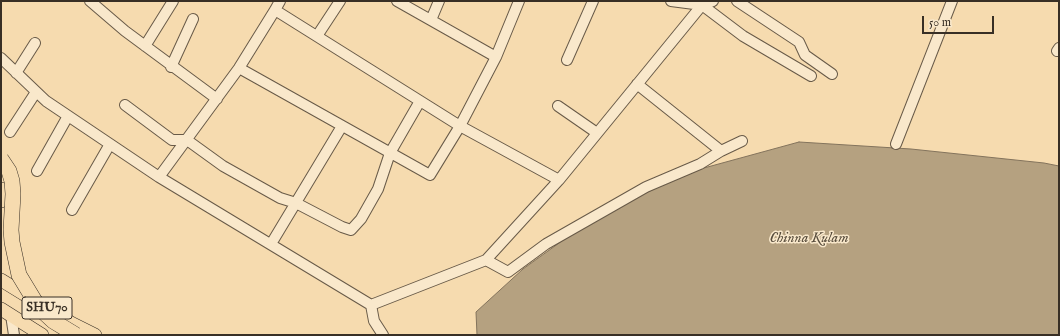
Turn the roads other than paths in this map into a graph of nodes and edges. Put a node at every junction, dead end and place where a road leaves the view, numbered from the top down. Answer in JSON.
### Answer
{"nodes":[{"id":1,"x":90,"y":1,"type":"edge"},
{"id":2,"x":173,"y":1,"type":"edge"},
{"id":3,"x":340,"y":1,"type":"edge"},
{"id":4,"x":397,"y":1,"type":"edge"},
{"id":5,"x":439,"y":1,"type":"edge"},
{"id":6,"x":519,"y":1,"type":"edge"},
{"id":7,"x":592,"y":1,"type":"edge"},
{"id":8,"x":671,"y":1,"type":"edge"},
{"id":9,"x":713,"y":1,"type":"edge"},
{"id":10,"x":737,"y":1,"type":"edge"},
{"id":11,"x":952,"y":1,"type":"edge"},
{"id":12,"x":702,"y":5,"type":"junction"},
{"id":13,"x":277,"y":6,"type":"edge"},
{"id":14,"x":193,"y":19,"type":"dead end"},
{"id":15,"x":430,"y":20,"type":"junction"},
{"id":16,"x":317,"y":36,"type":"junction"},
{"id":17,"x":36,"y":43,"type":"dead end"},
{"id":18,"x":145,"y":46,"type":"junction"},
{"id":19,"x":496,"y":57,"type":"junction"},
{"id":20,"x":1,"y":58,"type":"edge"},
{"id":21,"x":566,"y":60,"type":"dead end"},
{"id":22,"x":171,"y":66,"type":"junction"},
{"id":23,"x":239,"y":68,"type":"junction"},
{"id":24,"x":16,"y":73,"type":"junction"},
{"id":25,"x":832,"y":74,"type":"dead end"},
{"id":26,"x":811,"y":76,"type":"dead end"},
{"id":27,"x":637,"y":84,"type":"junction"},
{"id":28,"x":36,"y":92,"type":"junction"},
{"id":29,"x":217,"y":100,"type":"junction"},
{"id":30,"x":420,"y":101,"type":"junction"},
{"id":31,"x":125,"y":105,"type":"dead end"},
{"id":32,"x":558,"y":106,"type":"dead end"},
{"id":33,"x":68,"y":116,"type":"junction"},
{"id":34,"x":342,"y":126,"type":"junction"},
{"id":35,"x":460,"y":126,"type":"junction"},
{"id":36,"x":10,"y":132,"type":"dead end"},
{"id":37,"x":597,"y":133,"type":"junction"},
{"id":38,"x":187,"y":140,"type":"junction"},
{"id":39,"x":742,"y":141,"type":"dead end"},
{"id":40,"x":110,"y":144,"type":"junction"},
{"id":41,"x":896,"y":144,"type":"dead end"},
{"id":42,"x":721,"y":151,"type":"junction"},
{"id":43,"x":390,"y":153,"type":"junction"},
{"id":44,"x":1,"y":159,"type":"edge"},
{"id":45,"x":37,"y":171,"type":"dead end"},
{"id":46,"x":159,"y":177,"type":"junction"},
{"id":47,"x":559,"y":180,"type":"junction"},
{"id":48,"x":1,"y":190,"type":"edge"},
{"id":49,"x":1,"y":200,"type":"edge"},
{"id":50,"x":296,"y":203,"type":"junction"},
{"id":51,"x":72,"y":210,"type":"dead end"},
{"id":52,"x":1,"y":213,"type":"edge"},
{"id":53,"x":271,"y":244,"type":"junction"},
{"id":54,"x":486,"y":260,"type":"junction"},
{"id":55,"x":1,"y":280,"type":"edge"},
{"id":56,"x":371,"y":305,"type":"junction"},
{"id":57,"x":6,"y":312,"type":"edge"},
{"id":58,"x":14,"y":335,"type":"edge"},
{"id":59,"x":42,"y":335,"type":"edge"},
{"id":60,"x":60,"y":335,"type":"edge"},
{"id":61,"x":76,"y":335,"type":"edge"},
{"id":62,"x":95,"y":335,"type":"edge"},
{"id":63,"x":383,"y":335,"type":"edge"}],
"edges":[{"from":1,"to":18,"type":"street"},
{"from":2,"to":18,"type":"street"},
{"from":3,"to":16,"type":"street"},
{"from":4,"to":15,"type":"street"},
{"from":5,"to":15,"type":"street"},
{"from":6,"to":19,"type":"street"},
{"from":7,"to":21,"type":"street"},
{"from":8,"to":12,"type":"street"},
{"from":9,"to":12,"type":"street"},
{"from":10,"to":25,"type":"street"},
{"from":11,"to":41,"type":"street"},
{"from":12,"to":26,"type":"street"},
{"from":12,"to":27,"type":"street"},
{"from":13,"to":16,"type":"street"},
{"from":13,"to":23,"type":"street"},
{"from":14,"to":22,"type":"street"},
{"from":15,"to":19,"type":"street"},
{"from":16,"to":30,"type":"street"},
{"from":17,"to":24,"type":"street"},
{"from":18,"to":22,"type":"street"},
{"from":19,"to":35,"type":"street"},
{"from":20,"to":24,"type":"street"},
{"from":22,"to":29,"type":"street"},
{"from":23,"to":29,"type":"street"},
{"from":23,"to":34,"type":"street"},
{"from":24,"to":28,"type":"street"},
{"from":27,"to":37,"type":"street"},
{"from":27,"to":42,"type":"street"},
{"from":28,"to":33,"type":"street"},
{"from":28,"to":36,"type":"street"},
{"from":29,"to":38,"type":"street"},
{"from":30,"to":35,"type":"street"},
{"from":30,"to":43,"type":"street"},
{"from":31,"to":38,"type":"street"},
{"from":32,"to":37,"type":"street"},
{"from":33,"to":40,"type":"street"},
{"from":33,"to":45,"type":"street"},
{"from":34,"to":43,"type":"street"},
{"from":34,"to":50,"type":"street"},
{"from":35,"to":43,"type":"street"},
{"from":35,"to":47,"type":"street"},
{"from":37,"to":47,"type":"street"},
{"from":38,"to":46,"type":"street"},
{"from":38,"to":50,"type":"street"},
{"from":39,"to":42,"type":"street"},
{"from":40,"to":46,"type":"street"},
{"from":40,"to":51,"type":"street"},
{"from":42,"to":54,"type":"street"},
{"from":43,"to":50,"type":"street"},
{"from":44,"to":61,"type":"highway","bridge":true},
{"from":46,"to":53,"type":"street"},
{"from":47,"to":54,"type":"street"},
{"from":48,"to":49,"type":"highway"},
{"from":50,"to":53,"type":"street"},
{"from":52,"to":60,"type":"highway"},
{"from":53,"to":56,"type":"street"},
{"from":54,"to":56,"type":"street"},
{"from":55,"to":62,"type":"main road","number":"SHU70"},
{"from":56,"to":63,"type":"street"},
{"from":57,"to":58,"type":"street"},
{"from":57,"to":59,"type":"main road","number":"SHU70"}]}
